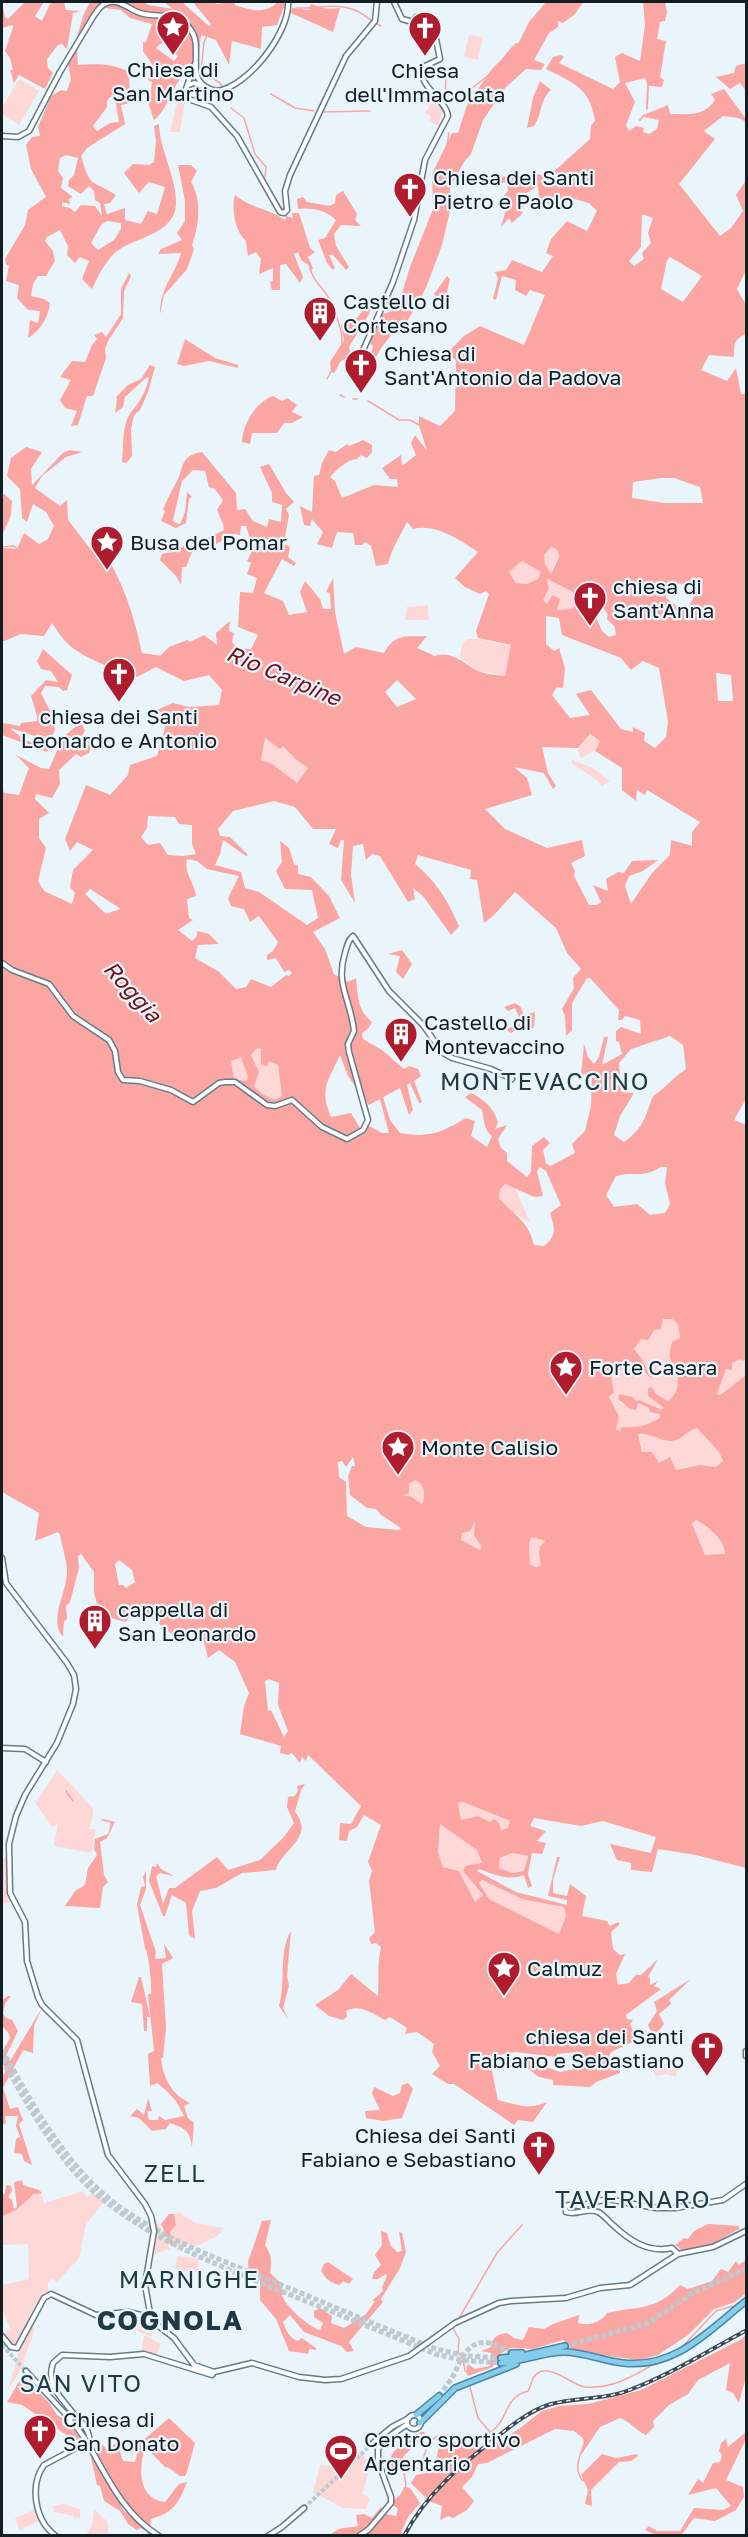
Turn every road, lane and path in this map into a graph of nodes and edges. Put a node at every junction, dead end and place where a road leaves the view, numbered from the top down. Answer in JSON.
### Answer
{"nodes":[{"id":1,"x":288,"y":2,"type":"edge"},
{"id":2,"x":377,"y":2,"type":"edge"},
{"id":3,"x":394,"y":2,"type":"edge"},
{"id":4,"x":194,"y":80,"type":"junction"},
{"id":5,"x":2,"y":136,"type":"edge"},
{"id":6,"x":359,"y":371,"type":"dead end"},
{"id":7,"x":2,"y":963,"type":"edge"},
{"id":8,"x":512,"y":1079,"type":"dead end"},
{"id":9,"x":2,"y":1558,"type":"edge"},
{"id":10,"x":2,"y":1748,"type":"edge"},
{"id":11,"x":46,"y":1762,"type":"junction"},
{"id":12,"x":747,"y":2050,"type":"edge"},
{"id":13,"x":747,"y":2056,"type":"edge"},
{"id":14,"x":747,"y":2184,"type":"edge"},
{"id":15,"x":747,"y":2231,"type":"edge"},
{"id":16,"x":678,"y":2254,"type":"junction"},
{"id":17,"x":747,"y":2301,"type":"edge"},
{"id":18,"x":150,"y":2316,"type":"junction"},
{"id":19,"x":2,"y":2336,"type":"edge"},
{"id":20,"x":565,"y":2346,"type":"tunnel mouth"},
{"id":21,"x":512,"y":2353,"type":"tunnel mouth"},
{"id":22,"x":530,"y":2357,"type":"junction"},
{"id":23,"x":501,"y":2360,"type":"tunnel mouth"},
{"id":24,"x":26,"y":2372,"type":"tunnel mouth"},
{"id":25,"x":211,"y":2372,"type":"junction"},
{"id":26,"x":439,"y":2396,"type":"tunnel mouth"},
{"id":27,"x":416,"y":2415,"type":"junction"},
{"id":28,"x":75,"y":2416,"type":"junction"},
{"id":29,"x":409,"y":2418,"type":"junction"},
{"id":30,"x":70,"y":2419,"type":"junction"},
{"id":31,"x":77,"y":2423,"type":"junction"},
{"id":32,"x":420,"y":2423,"type":"junction"},
{"id":33,"x":396,"y":2424,"type":"junction"},
{"id":34,"x":408,"y":2426,"type":"junction"},
{"id":35,"x":373,"y":2443,"type":"tunnel mouth"},
{"id":36,"x":304,"y":2508,"type":"tunnel mouth"},
{"id":37,"x":56,"y":2535,"type":"edge"},
{"id":38,"x":159,"y":2535,"type":"edge"},
{"id":39,"x":268,"y":2535,"type":"edge"},
{"id":40,"x":359,"y":2535,"type":"edge"}],
"edges":[{"from":1,"to":4,"type":"street"},
{"from":2,"to":4,"type":"street"},
{"from":3,"to":6,"type":"street"},
{"from":4,"to":5,"type":"street"},
{"from":7,"to":8,"type":"street"},
{"from":9,"to":11,"type":"street"},
{"from":10,"to":11,"type":"street"},
{"from":11,"to":18,"type":"street"},
{"from":12,"to":13,"type":"street"},
{"from":14,"to":16,"type":"street"},
{"from":15,"to":16,"type":"street"},
{"from":16,"to":25,"type":"street"},
{"from":17,"to":22,"type":"highway"},
{"from":18,"to":19,"type":"street"},
{"from":18,"to":25,"type":"street"},
{"from":20,"to":22,"type":"highway"},
{"from":21,"to":22,"type":"highway"},
{"from":22,"to":23,"type":"highway"},
{"from":22,"to":32,"type":"highway"},
{"from":24,"to":30,"type":"street"},
{"from":25,"to":28,"type":"street"},
{"from":26,"to":27,"type":"highway"},
{"from":27,"to":29,"type":"street"},
{"from":27,"to":32,"type":"street"},
{"from":28,"to":30,"type":"street"},
{"from":28,"to":31,"type":"street"},
{"from":29,"to":33,"type":"street"},
{"from":29,"to":34,"type":"street"},
{"from":30,"to":31,"type":"street"},
{"from":31,"to":37,"type":"street"},
{"from":31,"to":38,"type":"street","bridge":true},
{"from":32,"to":34,"type":"street"},
{"from":33,"to":34,"type":"street"},
{"from":33,"to":35,"type":"street"},
{"from":34,"to":40,"type":"street"},
{"from":36,"to":39,"type":"street"}]}
